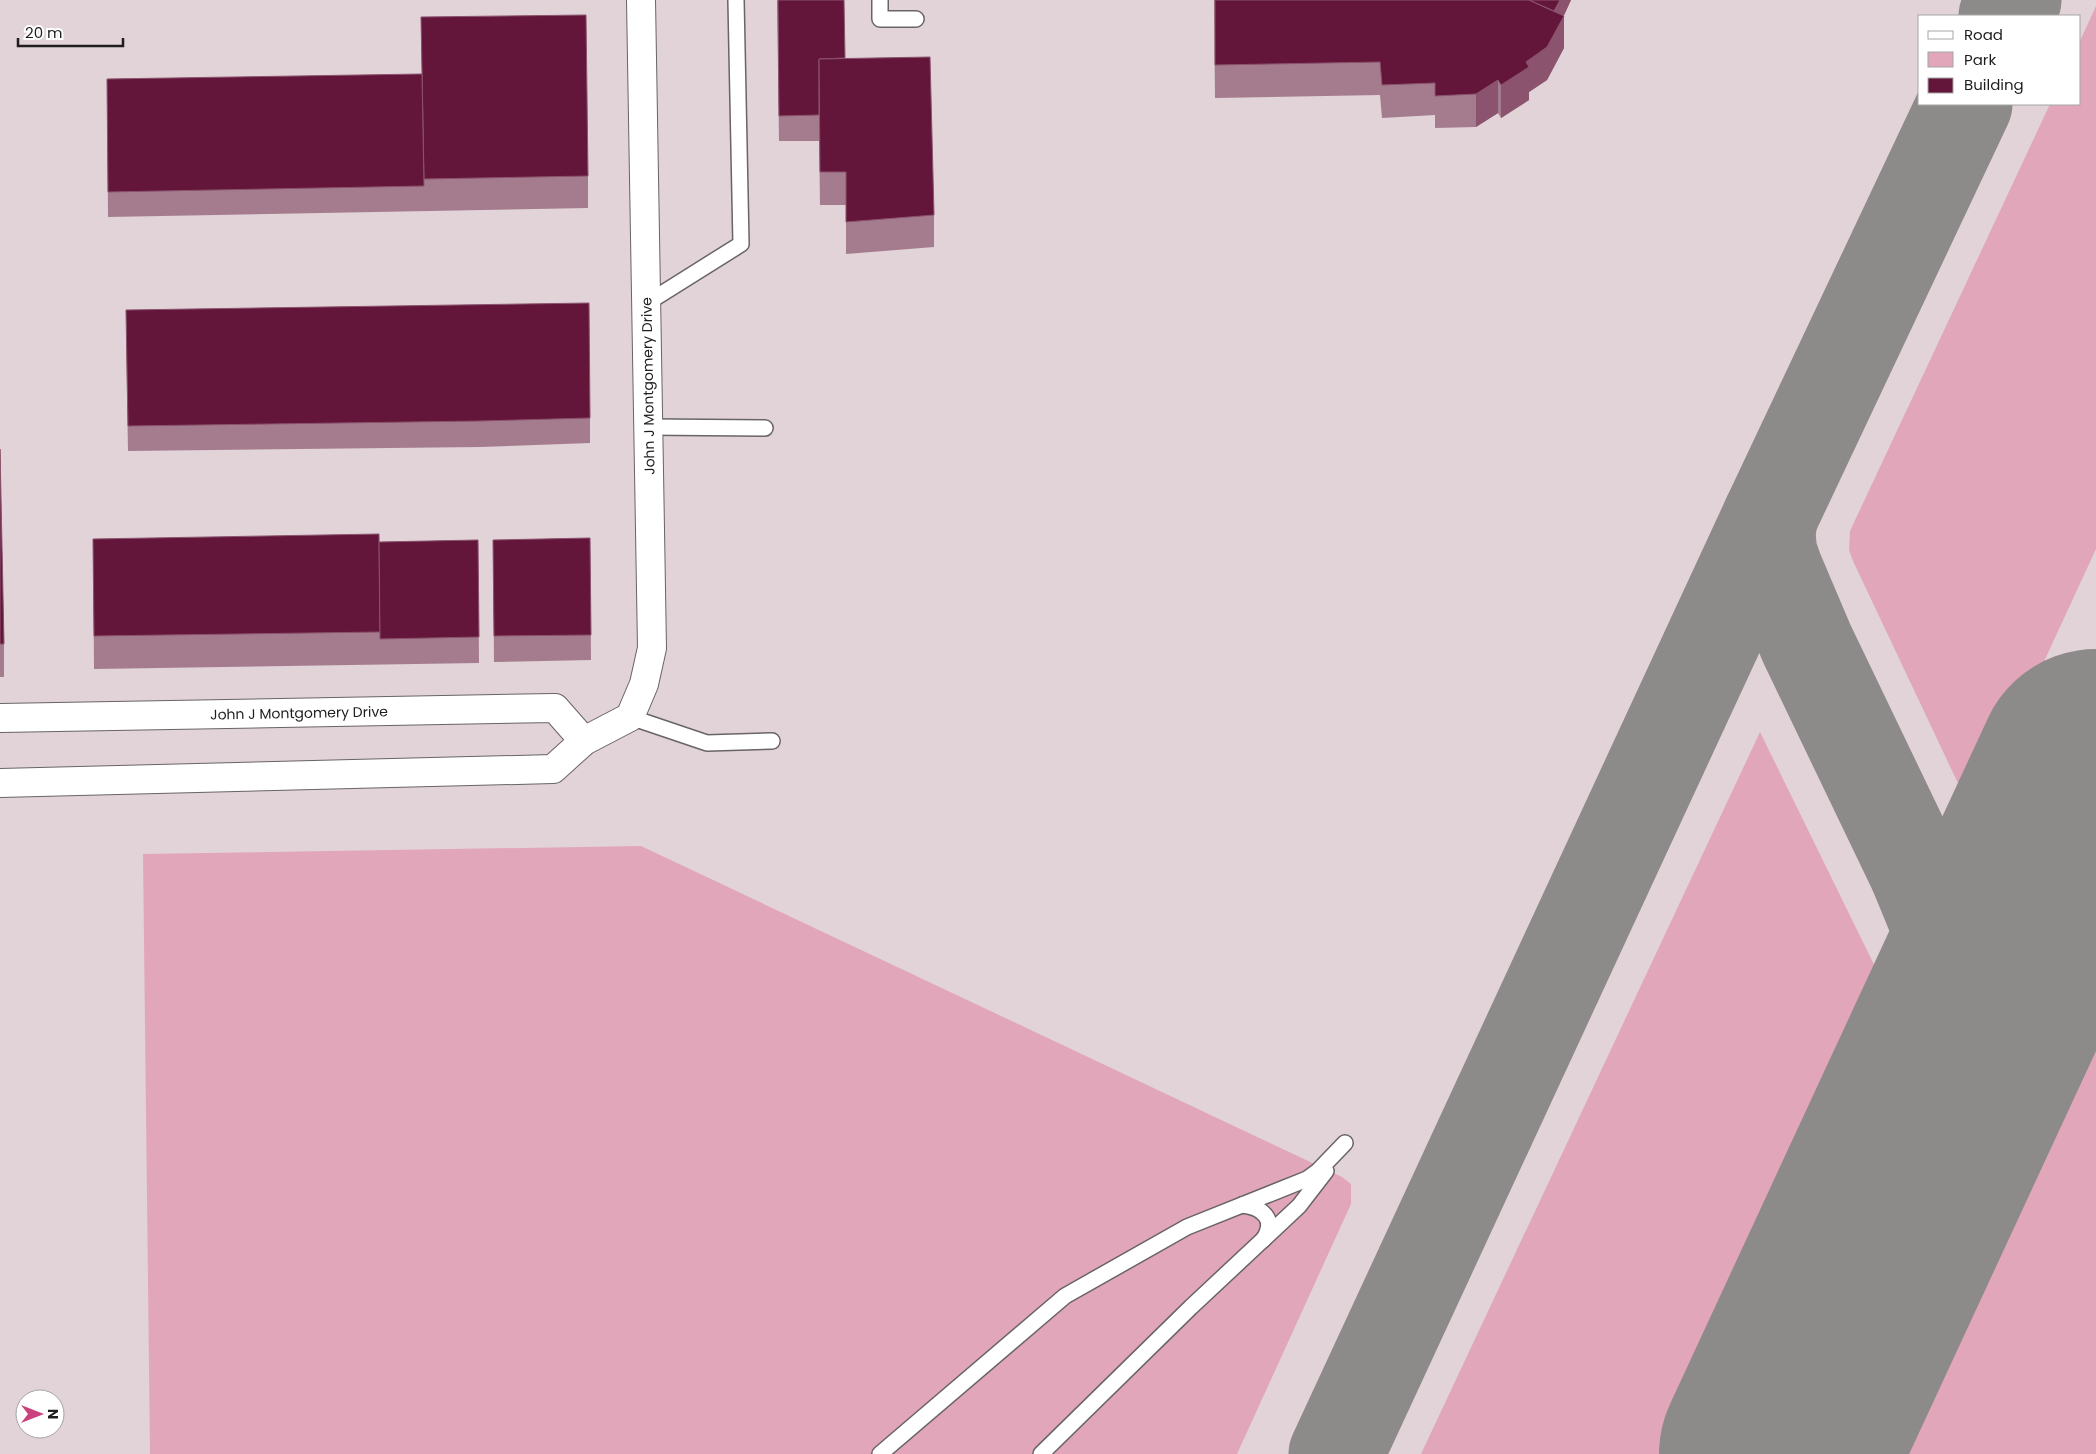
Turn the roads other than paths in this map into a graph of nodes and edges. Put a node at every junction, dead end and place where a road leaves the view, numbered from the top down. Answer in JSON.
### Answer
{"nodes":[{"id":1,"x":641,"y":0,"type":"edge"},
{"id":2,"x":736,"y":0,"type":"edge"},
{"id":3,"x":880,"y":0,"type":"edge"},
{"id":4,"x":916,"y":19,"type":"dead end"},
{"id":5,"x":646,"y":303,"type":"junction"},
{"id":6,"x":648,"y":427,"type":"junction"},
{"id":7,"x":765,"y":428,"type":"dead end"},
{"id":8,"x":630,"y":717,"type":"junction"},
{"id":9,"x":0,"y":718,"type":"edge"},
{"id":10,"x":584,"y":741,"type":"junction"},
{"id":11,"x":772,"y":741,"type":"dead end"},
{"id":12,"x":0,"y":783,"type":"edge"},
{"id":13,"x":1242,"y":1205,"type":"junction"},
{"id":14,"x":1262,"y":1240,"type":"junction"},
{"id":15,"x":880,"y":1454,"type":"edge"},
{"id":16,"x":1041,"y":1454,"type":"edge"}],
"edges":[{"from":1,"to":5,"type":"street","name":"John J Montgomery Drive"},
{"from":2,"to":5,"type":"lane"},
{"from":3,"to":4,"type":"lane"},
{"from":5,"to":6,"type":"street","name":"John J Montgomery Drive"},
{"from":6,"to":7,"type":"lane"},
{"from":6,"to":8,"type":"street","name":"John J Montgomery Drive"},
{"from":8,"to":10,"type":"street"},
{"from":8,"to":11,"type":"lane"},
{"from":9,"to":10,"type":"street","name":"John J Montgomery Drive"},
{"from":10,"to":12,"type":"street"},
{"from":13,"to":14,"type":"lane"},
{"from":13,"to":14,"type":"lane"},
{"from":13,"to":15,"type":"lane"},
{"from":14,"to":16,"type":"lane"}]}
